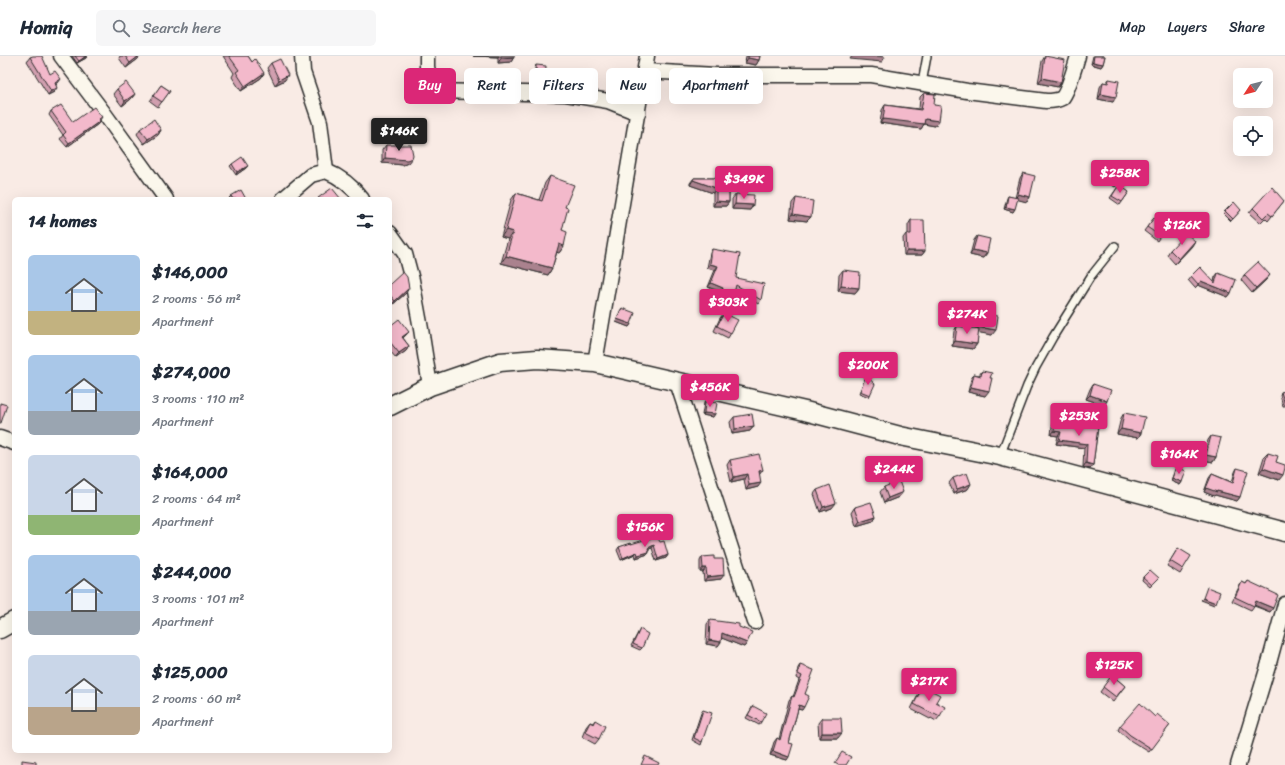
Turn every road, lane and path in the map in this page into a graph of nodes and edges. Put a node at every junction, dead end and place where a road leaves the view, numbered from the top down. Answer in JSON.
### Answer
{"nodes":[{"id":1,"x":60,"y":56,"type":"edge"},
{"id":2,"x":302,"y":56,"type":"edge"},
{"id":3,"x":427,"y":56,"type":"edge"},
{"id":4,"x":647,"y":56,"type":"edge"},
{"id":5,"x":927,"y":56,"type":"edge"},
{"id":6,"x":1078,"y":56,"type":"edge"},
{"id":7,"x":645,"y":68,"type":"edge"},
{"id":8,"x":661,"y":72,"type":"edge"},
{"id":9,"x":922,"y":84,"type":"junction"},
{"id":10,"x":640,"y":104,"type":"edge"},
{"id":11,"x":638,"y":114,"type":"junction"},
{"id":12,"x":326,"y":171,"type":"junction"},
{"id":13,"x":165,"y":197,"type":"edge"},
{"id":14,"x":285,"y":197,"type":"edge"},
{"id":15,"x":360,"y":197,"type":"edge"},
{"id":16,"x":392,"y":236,"type":"edge"},
{"id":17,"x":1115,"y":246,"type":"dead end"},
{"id":18,"x":595,"y":363,"type":"junction"},
{"id":19,"x":677,"y":382,"type":"junction"},
{"id":20,"x":430,"y":386,"type":"junction"},
{"id":21,"x":392,"y":405,"type":"edge"},
{"id":22,"x":0,"y":438,"type":"edge"},
{"id":23,"x":12,"y":442,"type":"edge"},
{"id":24,"x":1000,"y":456,"type":"junction"},
{"id":25,"x":1285,"y":532,"type":"edge"},
{"id":26,"x":1285,"y":604,"type":"edge"},
{"id":27,"x":12,"y":622,"type":"edge"},
{"id":28,"x":755,"y":622,"type":"dead end"},
{"id":29,"x":0,"y":629,"type":"edge"},
{"id":30,"x":1238,"y":765,"type":"edge"}],
"edges":[{"from":1,"to":13,"type":"street"},
{"from":2,"to":12,"type":"street"},
{"from":3,"to":11,"type":"street"},
{"from":4,"to":7,"type":"street"},
{"from":5,"to":9,"type":"lane"},
{"from":6,"to":9,"type":"street"},
{"from":8,"to":9,"type":"street"},
{"from":10,"to":11,"type":"street"},
{"from":11,"to":18,"type":"street"},
{"from":12,"to":14,"type":"street"},
{"from":12,"to":15,"type":"street"},
{"from":16,"to":20,"type":"street"},
{"from":17,"to":24,"type":"lane"},
{"from":18,"to":19,"type":"street"},
{"from":18,"to":20,"type":"street"},
{"from":19,"to":24,"type":"street"},
{"from":19,"to":28,"type":"street"},
{"from":20,"to":21,"type":"street"},
{"from":22,"to":23,"type":"street"},
{"from":24,"to":25,"type":"street"},
{"from":26,"to":30,"type":"street"},
{"from":27,"to":29,"type":"street"}]}
